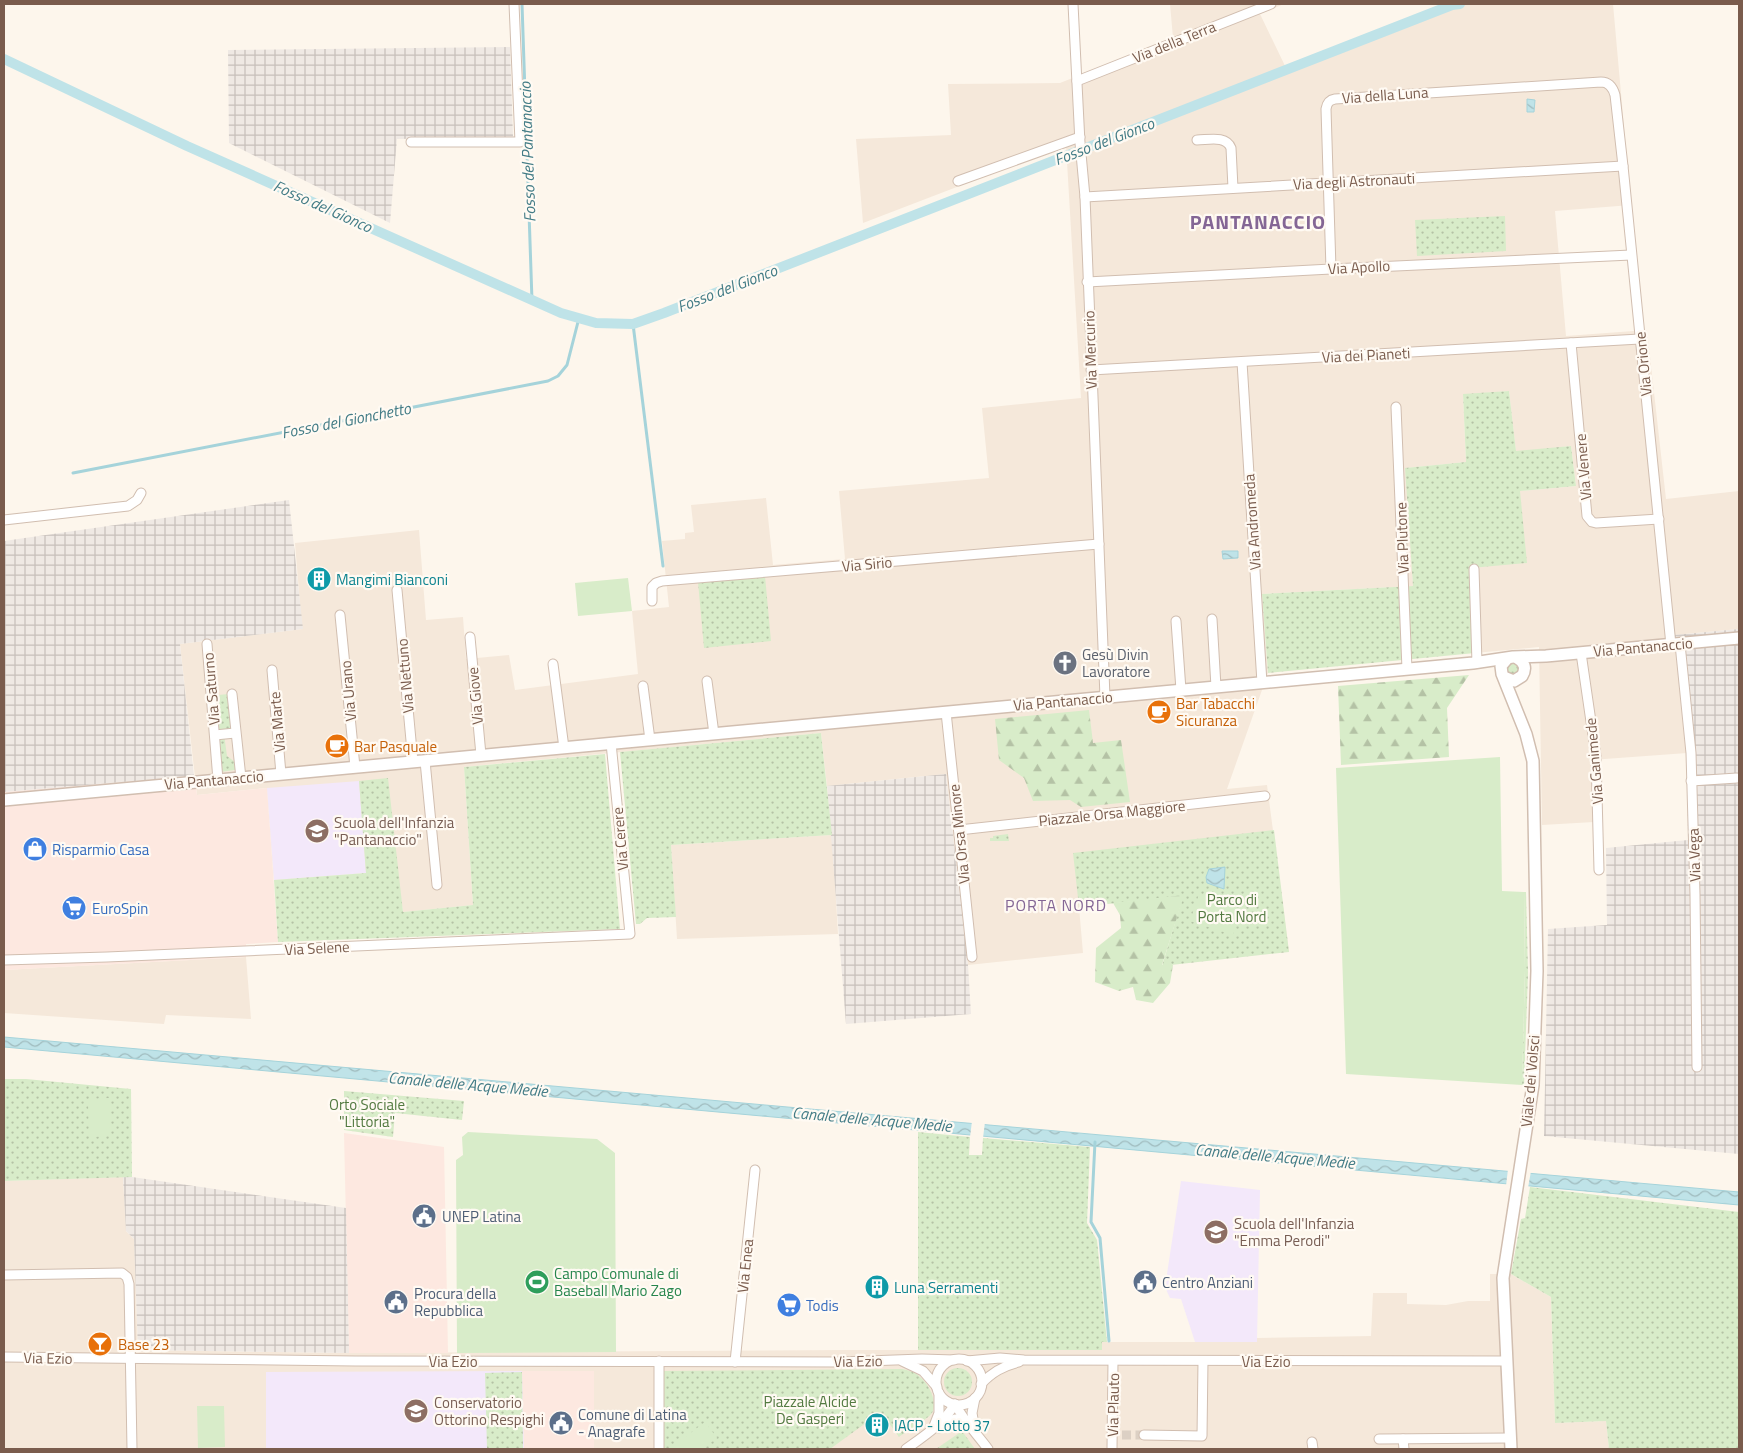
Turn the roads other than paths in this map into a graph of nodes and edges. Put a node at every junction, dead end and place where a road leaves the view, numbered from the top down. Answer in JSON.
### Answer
{"nodes":[{"id":1,"x":514,"y":4,"type":"edge"},
{"id":2,"x":1073,"y":4,"type":"edge"},
{"id":3,"x":1271,"y":4,"type":"edge"},
{"id":4,"x":1077,"y":81,"type":"junction"},
{"id":5,"x":1610,"y":85,"type":"joint"},
{"id":6,"x":1080,"y":140,"type":"junction"},
{"id":7,"x":1197,"y":140,"type":"dead end"},
{"id":8,"x":411,"y":142,"type":"dead end"},
{"id":9,"x":1623,"y":166,"type":"junction"},
{"id":10,"x":958,"y":181,"type":"dead end"},
{"id":11,"x":1328,"y":182,"type":"junction"},
{"id":12,"x":1233,"y":188,"type":"junction"},
{"id":13,"x":1084,"y":197,"type":"junction"},
{"id":14,"x":1631,"y":255,"type":"junction"},
{"id":15,"x":1331,"y":268,"type":"junction"},
{"id":16,"x":1087,"y":282,"type":"junction"},
{"id":17,"x":1640,"y":339,"type":"junction"},
{"id":18,"x":1571,"y":343,"type":"junction"},
{"id":19,"x":1242,"y":362,"type":"junction"},
{"id":20,"x":1091,"y":370,"type":"junction"},
{"id":21,"x":1396,"y":407,"type":"dead end"},
{"id":22,"x":141,"y":494,"type":"dead end"},
{"id":23,"x":1659,"y":519,"type":"junction"},
{"id":24,"x":4,"y":520,"type":"edge"},
{"id":25,"x":1098,"y":544,"type":"junction"},
{"id":26,"x":1474,"y":569,"type":"dead end"},
{"id":27,"x":397,"y":590,"type":"dead end"},
{"id":28,"x":652,"y":601,"type":"dead end"},
{"id":29,"x":340,"y":615,"type":"dead end"},
{"id":30,"x":1212,"y":618,"type":"dead end"},
{"id":31,"x":1176,"y":621,"type":"dead end"},
{"id":32,"x":470,"y":637,"type":"dead end"},
{"id":33,"x":1739,"y":638,"type":"edge"},
{"id":34,"x":206,"y":644,"type":"dead end"},
{"id":35,"x":1675,"y":644,"type":"junction"},
{"id":36,"x":1581,"y":653,"type":"junction"},
{"id":37,"x":1546,"y":656,"type":"junction"},
{"id":38,"x":1512,"y":658,"type":"junction"},
{"id":39,"x":1477,"y":663,"type":"junction"},
{"id":40,"x":553,"y":664,"type":"dead end"},
{"id":41,"x":1407,"y":669,"type":"junction"},
{"id":42,"x":272,"y":670,"type":"dead end"},
{"id":43,"x":1502,"y":673,"type":"junction"},
{"id":44,"x":1523,"y":674,"type":"junction"},
{"id":45,"x":707,"y":681,"type":"dead end"},
{"id":46,"x":1262,"y":683,"type":"junction"},
{"id":47,"x":643,"y":686,"type":"dead end"},
{"id":48,"x":1216,"y":687,"type":"junction"},
{"id":49,"x":1180,"y":690,"type":"junction"},
{"id":50,"x":232,"y":694,"type":"dead end"},
{"id":51,"x":1105,"y":697,"type":"junction"},
{"id":52,"x":946,"y":712,"type":"junction"},
{"id":53,"x":1519,"y":713,"type":"junction"},
{"id":54,"x":235,"y":733,"type":"junction"},
{"id":55,"x":714,"y":734,"type":"junction"},
{"id":56,"x":215,"y":735,"type":"junction"},
{"id":57,"x":650,"y":740,"type":"junction"},
{"id":58,"x":611,"y":743,"type":"junction"},
{"id":59,"x":564,"y":748,"type":"junction"},
{"id":60,"x":481,"y":755,"type":"junction"},
{"id":61,"x":425,"y":761,"type":"junction"},
{"id":62,"x":413,"y":762,"type":"junction"},
{"id":63,"x":355,"y":767,"type":"junction"},
{"id":64,"x":281,"y":774,"type":"junction"},
{"id":65,"x":241,"y":778,"type":"junction"},
{"id":66,"x":1737,"y":778,"type":"dead end"},
{"id":67,"x":218,"y":780,"type":"junction"},
{"id":68,"x":1691,"y":781,"type":"junction"},
{"id":69,"x":1265,"y":796,"type":"dead end"},
{"id":70,"x":4,"y":800,"type":"edge"},
{"id":71,"x":959,"y":830,"type":"junction"},
{"id":72,"x":1599,"y":870,"type":"dead end"},
{"id":73,"x":437,"y":885,"type":"dead end"},
{"id":74,"x":630,"y":934,"type":"joint"},
{"id":75,"x":972,"y":957,"type":"dead end"},
{"id":76,"x":4,"y":960,"type":"edge"},
{"id":77,"x":1697,"y":1067,"type":"dead end"},
{"id":78,"x":755,"y":1170,"type":"dead end"},
{"id":79,"x":4,"y":1275,"type":"edge"},
{"id":80,"x":4,"y":1357,"type":"edge"},
{"id":81,"x":130,"y":1359,"type":"junction"},
{"id":82,"x":954,"y":1360,"type":"junction"},
{"id":83,"x":1024,"y":1360,"type":"junction"},
{"id":84,"x":1113,"y":1360,"type":"junction"},
{"id":85,"x":1203,"y":1360,"type":"junction"},
{"id":86,"x":659,"y":1361,"type":"junction"},
{"id":87,"x":902,"y":1361,"type":"junction"},
{"id":88,"x":967,"y":1361,"type":"junction"},
{"id":89,"x":1507,"y":1361,"type":"junction"},
{"id":90,"x":735,"y":1362,"type":"junction"},
{"id":91,"x":981,"y":1384,"type":"junction"},
{"id":92,"x":938,"y":1390,"type":"junction"},
{"id":93,"x":975,"y":1398,"type":"junction"},
{"id":94,"x":955,"y":1404,"type":"junction"},
{"id":95,"x":963,"y":1419,"type":"junction"},
{"id":96,"x":932,"y":1431,"type":"junction"},
{"id":97,"x":975,"y":1431,"type":"junction"},
{"id":98,"x":1112,"y":1435,"type":"junction"},
{"id":99,"x":1122,"y":1435,"type":"tunnel mouth"},
{"id":100,"x":1144,"y":1435,"type":"tunnel mouth"},
{"id":101,"x":1379,"y":1439,"type":"dead end"},
{"id":102,"x":1403,"y":1439,"type":"junction"},
{"id":103,"x":1510,"y":1444,"type":"edge"},
{"id":104,"x":132,"y":1449,"type":"edge"},
{"id":105,"x":659,"y":1449,"type":"edge"},
{"id":106,"x":906,"y":1449,"type":"edge"},
{"id":107,"x":988,"y":1449,"type":"edge"},
{"id":108,"x":1112,"y":1449,"type":"edge"},
{"id":109,"x":1404,"y":1449,"type":"edge"}],
"edges":[{"from":1,"to":8,"type":"street"},
{"from":2,"to":4,"type":"street","name":"Via Mercurio"},
{"from":3,"to":4,"type":"street","name":"Via della Terra"},
{"from":4,"to":6,"type":"street","name":"Via Mercurio"},
{"from":5,"to":9,"type":"street","name":"Via Orione"},
{"from":5,"to":11,"type":"street","name":"Via della Luna"},
{"from":6,"to":10,"type":"street"},
{"from":6,"to":13,"type":"street","name":"Via Mercurio"},
{"from":7,"to":12,"type":"street"},
{"from":9,"to":11,"type":"street","name":"Via degli Astronauti"},
{"from":9,"to":14,"type":"street","name":"Via Orione"},
{"from":11,"to":12,"type":"street","name":"Via degli Astronauti"},
{"from":11,"to":15,"type":"street","name":"Via della Luna"},
{"from":12,"to":13,"type":"street","name":"Via degli Astronauti"},
{"from":13,"to":16,"type":"street","name":"Via Mercurio"},
{"from":14,"to":15,"type":"street","name":"Via Apollo"},
{"from":14,"to":17,"type":"street","name":"Via Orione"},
{"from":15,"to":16,"type":"street","name":"Via Apollo"},
{"from":16,"to":20,"type":"street","name":"Via Mercurio"},
{"from":17,"to":18,"type":"street","name":"Via dei Pianeti"},
{"from":17,"to":23,"type":"street","name":"Via Orione"},
{"from":18,"to":19,"type":"street","name":"Via dei Pianeti"},
{"from":18,"to":23,"type":"street","name":"Via Venere"},
{"from":19,"to":20,"type":"street","name":"Via dei Pianeti"},
{"from":19,"to":46,"type":"street","name":"Via Andromeda"},
{"from":20,"to":25,"type":"street","name":"Via Mercurio"},
{"from":21,"to":41,"type":"street","name":"Via Plutone"},
{"from":22,"to":24,"type":"street"},
{"from":23,"to":35,"type":"street","name":"Via Orione"},
{"from":25,"to":28,"type":"street","name":"Via Sirio"},
{"from":25,"to":51,"type":"street","name":"Via Mercurio"},
{"from":26,"to":39,"type":"street"},
{"from":27,"to":62,"type":"street","name":"Via Nettuno"},
{"from":29,"to":63,"type":"street","name":"Via Urano"},
{"from":30,"to":48,"type":"street"},
{"from":31,"to":49,"type":"street"},
{"from":32,"to":60,"type":"street","name":"Via Giove"},
{"from":33,"to":35,"type":"street","name":"Via Pantanaccio"},
{"from":34,"to":56,"type":"street","name":"Via Saturno"},
{"from":35,"to":36,"type":"street","name":"Via Pantanaccio"},
{"from":35,"to":68,"type":"street","name":"Via Vega"},
{"from":36,"to":37,"type":"street","name":"Via Pantanaccio"},
{"from":36,"to":72,"type":"street","name":"Via Ganimede"},
{"from":37,"to":38,"type":"street","name":"Via Pantanaccio"},
{"from":37,"to":44,"type":"street","name":"Via Pantanaccio"},
{"from":38,"to":39,"type":"street","name":"Via Pantanaccio"},
{"from":38,"to":43,"type":"street"},
{"from":38,"to":44,"type":"street"},
{"from":39,"to":41,"type":"street","name":"Via Pantanaccio"},
{"from":39,"to":43,"type":"street","name":"Via Pantanaccio"},
{"from":40,"to":59,"type":"street"},
{"from":41,"to":46,"type":"street","name":"Via Pantanaccio"},
{"from":42,"to":64,"type":"street","name":"Via Marte"},
{"from":43,"to":44,"type":"street"},
{"from":43,"to":53,"type":"street","name":"Viale dei Volsci"},
{"from":44,"to":53,"type":"street","name":"Viale dei Volsci"},
{"from":45,"to":55,"type":"street"},
{"from":46,"to":48,"type":"street","name":"Via Pantanaccio"},
{"from":47,"to":57,"type":"street"},
{"from":48,"to":49,"type":"street","name":"Via Pantanaccio"},
{"from":49,"to":51,"type":"street","name":"Via Pantanaccio"},
{"from":50,"to":54,"type":"street","name":"Via Saturno"},
{"from":51,"to":52,"type":"street","name":"Via Pantanaccio"},
{"from":52,"to":55,"type":"street","name":"Via Pantanaccio"},
{"from":52,"to":71,"type":"street","name":"Via Orsa Minore"},
{"from":53,"to":89,"type":"street","name":"Viale dei Volsci"},
{"from":54,"to":56,"type":"street","name":"Via Saturno"},
{"from":54,"to":65,"type":"street","name":"Via Saturno"},
{"from":55,"to":57,"type":"street","name":"Via Pantanaccio"},
{"from":56,"to":67,"type":"street","name":"Via Saturno"},
{"from":57,"to":58,"type":"street","name":"Via Pantanaccio"},
{"from":58,"to":59,"type":"street","name":"Via Pantanaccio"},
{"from":58,"to":74,"type":"street","name":"Via Cerere"},
{"from":59,"to":60,"type":"street","name":"Via Pantanaccio"},
{"from":60,"to":61,"type":"street","name":"Via Pantanaccio"},
{"from":61,"to":62,"type":"street","name":"Via Pantanaccio"},
{"from":61,"to":73,"type":"street"},
{"from":62,"to":63,"type":"street","name":"Via Pantanaccio"},
{"from":63,"to":64,"type":"street","name":"Via Pantanaccio"},
{"from":64,"to":65,"type":"street","name":"Via Pantanaccio"},
{"from":65,"to":67,"type":"street","name":"Via Pantanaccio"},
{"from":66,"to":68,"type":"street"},
{"from":67,"to":70,"type":"street","name":"Via Pantanaccio"},
{"from":68,"to":77,"type":"street","name":"Via Vega"},
{"from":69,"to":71,"type":"street","name":"Piazzale Orsa Maggiore"},
{"from":71,"to":75,"type":"street","name":"Via Orsa Minore"},
{"from":74,"to":76,"type":"street","name":"Via Selene"},
{"from":78,"to":90,"type":"street","name":"Via Enea"},
{"from":79,"to":81,"type":"street"},
{"from":80,"to":81,"type":"street","name":"Via Ezio"},
{"from":81,"to":86,"type":"street","name":"Via Ezio"},
{"from":81,"to":104,"type":"street"},
{"from":82,"to":87,"type":"street","name":"Via Ezio"},
{"from":82,"to":88,"type":"street"},
{"from":82,"to":92,"type":"street"},
{"from":83,"to":84,"type":"street","name":"Via Ezio"},
{"from":83,"to":88,"type":"street","name":"Via Ezio"},
{"from":83,"to":91,"type":"street","name":"Via Ezio"},
{"from":84,"to":85,"type":"street","name":"Via Ezio"},
{"from":84,"to":98,"type":"street","name":"Via Plauto"},
{"from":85,"to":89,"type":"street","name":"Via Ezio"},
{"from":85,"to":100,"type":"street"},
{"from":86,"to":90,"type":"street","name":"Via Ezio"},
{"from":86,"to":105,"type":"street"},
{"from":87,"to":90,"type":"street","name":"Via Ezio"},
{"from":87,"to":92,"type":"street","name":"Via Ezio"},
{"from":88,"to":91,"type":"street"},
{"from":89,"to":103,"type":"street","name":"Viale dei Volsci"},
{"from":91,"to":93,"type":"street"},
{"from":92,"to":94,"type":"street"},
{"from":92,"to":96,"type":"street"},
{"from":93,"to":94,"type":"street"},
{"from":93,"to":97,"type":"street"},
{"from":94,"to":95,"type":"street"},
{"from":94,"to":96,"type":"street"},
{"from":95,"to":96,"type":"street"},
{"from":95,"to":97,"type":"street"},
{"from":96,"to":106,"type":"street"},
{"from":97,"to":107,"type":"street"},
{"from":98,"to":99,"type":"street"},
{"from":98,"to":108,"type":"street","name":"Via Plauto"},
{"from":101,"to":102,"type":"street"},
{"from":102,"to":103,"type":"street"},
{"from":102,"to":109,"type":"street"}]}
